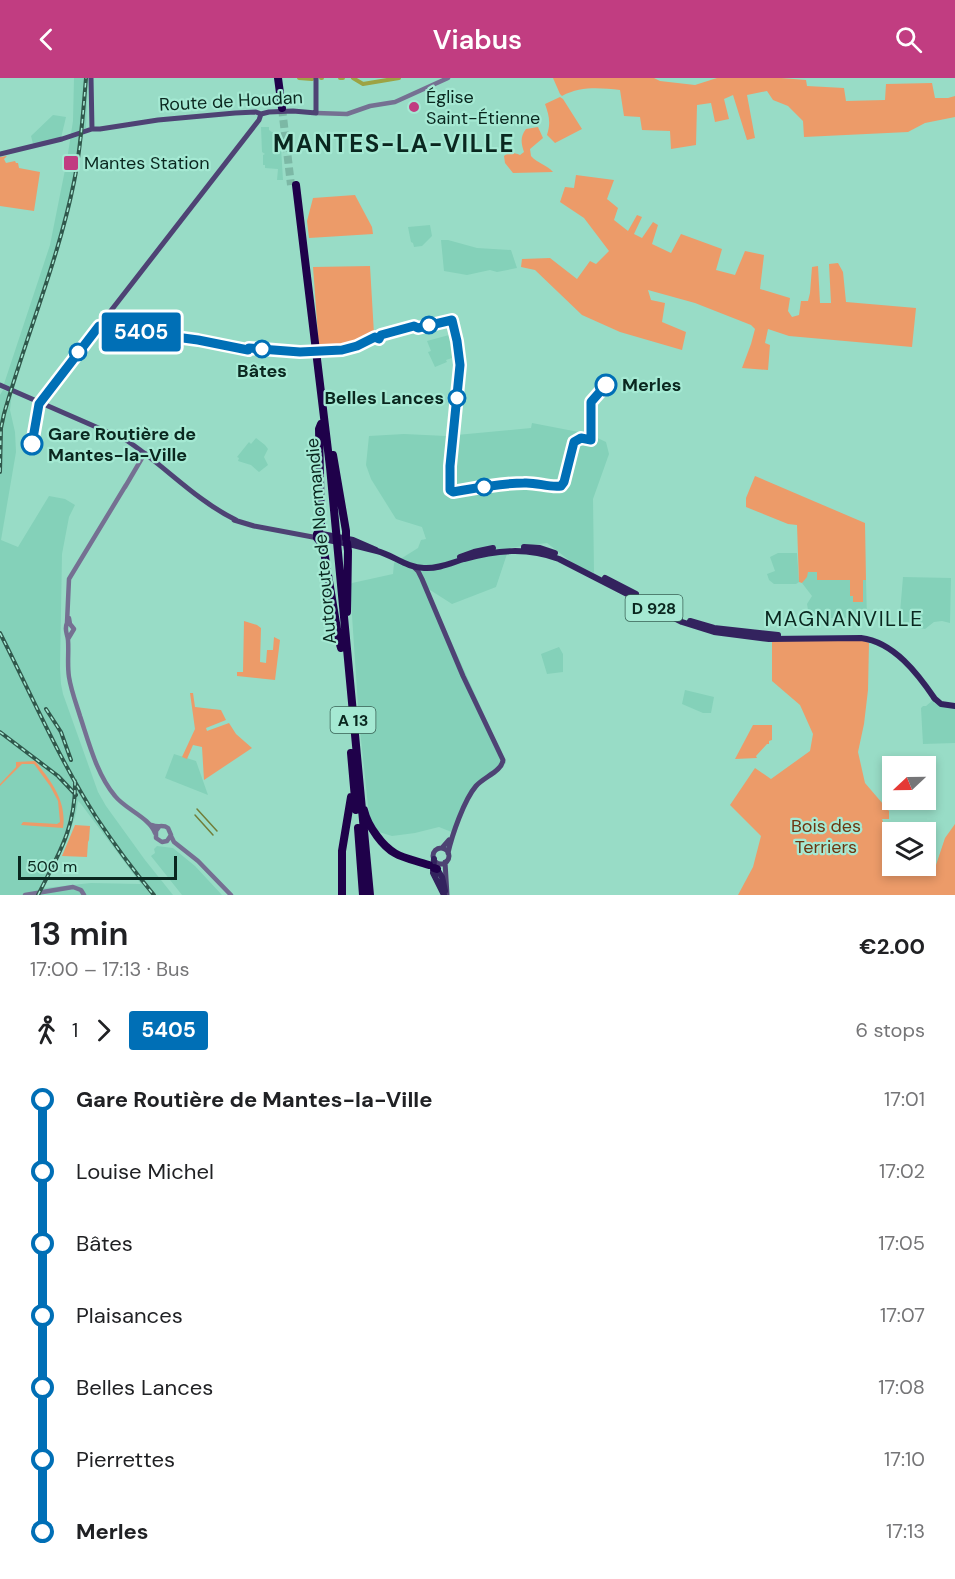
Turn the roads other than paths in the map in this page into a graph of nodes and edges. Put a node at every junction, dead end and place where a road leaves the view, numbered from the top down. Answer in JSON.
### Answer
{"nodes":[{"id":1,"x":91,"y":78,"type":"edge"},
{"id":2,"x":278,"y":78,"type":"edge"},
{"id":3,"x":283,"y":78,"type":"edge"},
{"id":4,"x":316,"y":78,"type":"edge"},
{"id":5,"x":448,"y":78,"type":"edge"},
{"id":6,"x":316,"y":113,"type":"junction"},
{"id":7,"x":261,"y":114,"type":"junction"},
{"id":8,"x":92,"y":127,"type":"junction"},
{"id":9,"x":0,"y":154,"type":"edge"},
{"id":10,"x":293,"y":185,"type":"tunnel mouth"},
{"id":11,"x":2,"y":386,"type":"edge"},
{"id":12,"x":40,"y":402,"type":"junction"},
{"id":13,"x":322,"y":422,"type":"junction"},
{"id":14,"x":145,"y":454,"type":"junction"},
{"id":15,"x":239,"y":521,"type":"junction"},
{"id":16,"x":270,"y":527,"type":"junction"},
{"id":17,"x":263,"y":528,"type":"junction"},
{"id":18,"x":320,"y":534,"type":"junction"},
{"id":19,"x":345,"y":541,"type":"junction"},
{"id":20,"x":420,"y":569,"type":"junction"},
{"id":21,"x":344,"y":646,"type":"junction"},
{"id":22,"x":463,"y":676,"type":"junction"},
{"id":23,"x":955,"y":706,"type":"edge"},
{"id":24,"x":356,"y":785,"type":"junction"},
{"id":25,"x":152,"y":825,"type":"junction"},
{"id":26,"x":159,"y":827,"type":"junction"},
{"id":27,"x":155,"y":833,"type":"junction"},
{"id":28,"x":169,"y":838,"type":"junction"},
{"id":29,"x":380,"y":840,"type":"junction"},
{"id":30,"x":442,"y":848,"type":"junction"},
{"id":31,"x":448,"y":853,"type":"junction"},
{"id":32,"x":403,"y":854,"type":"dead end"},
{"id":33,"x":445,"y":862,"type":"junction"},
{"id":34,"x":433,"y":865,"type":"junction"},
{"id":35,"x":25,"y":895,"type":"edge"},
{"id":36,"x":83,"y":895,"type":"edge"},
{"id":37,"x":231,"y":895,"type":"edge"},
{"id":38,"x":342,"y":895,"type":"edge"},
{"id":39,"x":363,"y":895,"type":"edge"},
{"id":40,"x":370,"y":895,"type":"edge"},
{"id":41,"x":445,"y":895,"type":"edge"}],
"edges":[{"from":1,"to":8,"type":"main road"},
{"from":2,"to":3,"type":"highway"},
{"from":4,"to":6,"type":"main road"},
{"from":5,"to":6,"type":"street","name":"Route de Houdan"},
{"from":6,"to":7,"type":"main road","name":"Route de Houdan"},
{"from":7,"to":8,"type":"main road","name":"Route de Houdan"},
{"from":7,"to":12,"type":"main road"},
{"from":8,"to":9,"type":"main road","name":"Route de Houdan"},
{"from":10,"to":13,"type":"highway","name":"Autoroute de Normandie","number":"A 13"},
{"from":11,"to":12,"type":"main road"},
{"from":12,"to":14,"type":"main road"},
{"from":13,"to":18,"type":"highway"},
{"from":13,"to":19,"type":"highway"},
{"from":13,"to":19,"type":"highway","name":"Autoroute de Normandie","number":"A 13"},
{"from":14,"to":15,"type":"main road"},
{"from":14,"to":25,"type":"street"},
{"from":15,"to":16,"type":"main road"},
{"from":15,"to":17,"type":"main road"},
{"from":16,"to":17,"type":"main road"},
{"from":16,"to":18,"type":"main road"},
{"from":17,"to":18,"type":"main road"},
{"from":18,"to":19,"type":"main road"},
{"from":18,"to":21,"type":"highway"},
{"from":19,"to":20,"type":"main road"},
{"from":19,"to":21,"type":"highway","name":"Autoroute de Normandie","number":"A 13"},
{"from":19,"to":21,"type":"highway"},
{"from":20,"to":22,"type":"main road"},
{"from":20,"to":23,"type":"main road","number":"D 928"},
{"from":21,"to":24,"type":"highway","name":"Autoroute de Normandie","number":"A 13"},
{"from":22,"to":30,"type":"main road"},
{"from":22,"to":31,"type":"main road"},
{"from":24,"to":29,"type":"highway"},
{"from":24,"to":38,"type":"highway"},
{"from":24,"to":39,"type":"highway","name":"Autoroute de Normandie","number":"A 13"},
{"from":24,"to":40,"type":"highway","name":"Autoroute de Normandie","number":"A 13"},
{"from":25,"to":26,"type":"street"},
{"from":25,"to":27,"type":"street"},
{"from":26,"to":27,"type":"street"},
{"from":26,"to":28,"type":"street"},
{"from":27,"to":28,"type":"street"},
{"from":28,"to":37,"type":"street"},
{"from":29,"to":32,"type":"highway"},
{"from":29,"to":34,"type":"highway"},
{"from":30,"to":31,"type":"main road"},
{"from":30,"to":34,"type":"main road"},
{"from":31,"to":33,"type":"main road"},
{"from":33,"to":34,"type":"main road"},
{"from":33,"to":41,"type":"main road"},
{"from":34,"to":41,"type":"main road"},
{"from":35,"to":36,"type":"street"}]}
